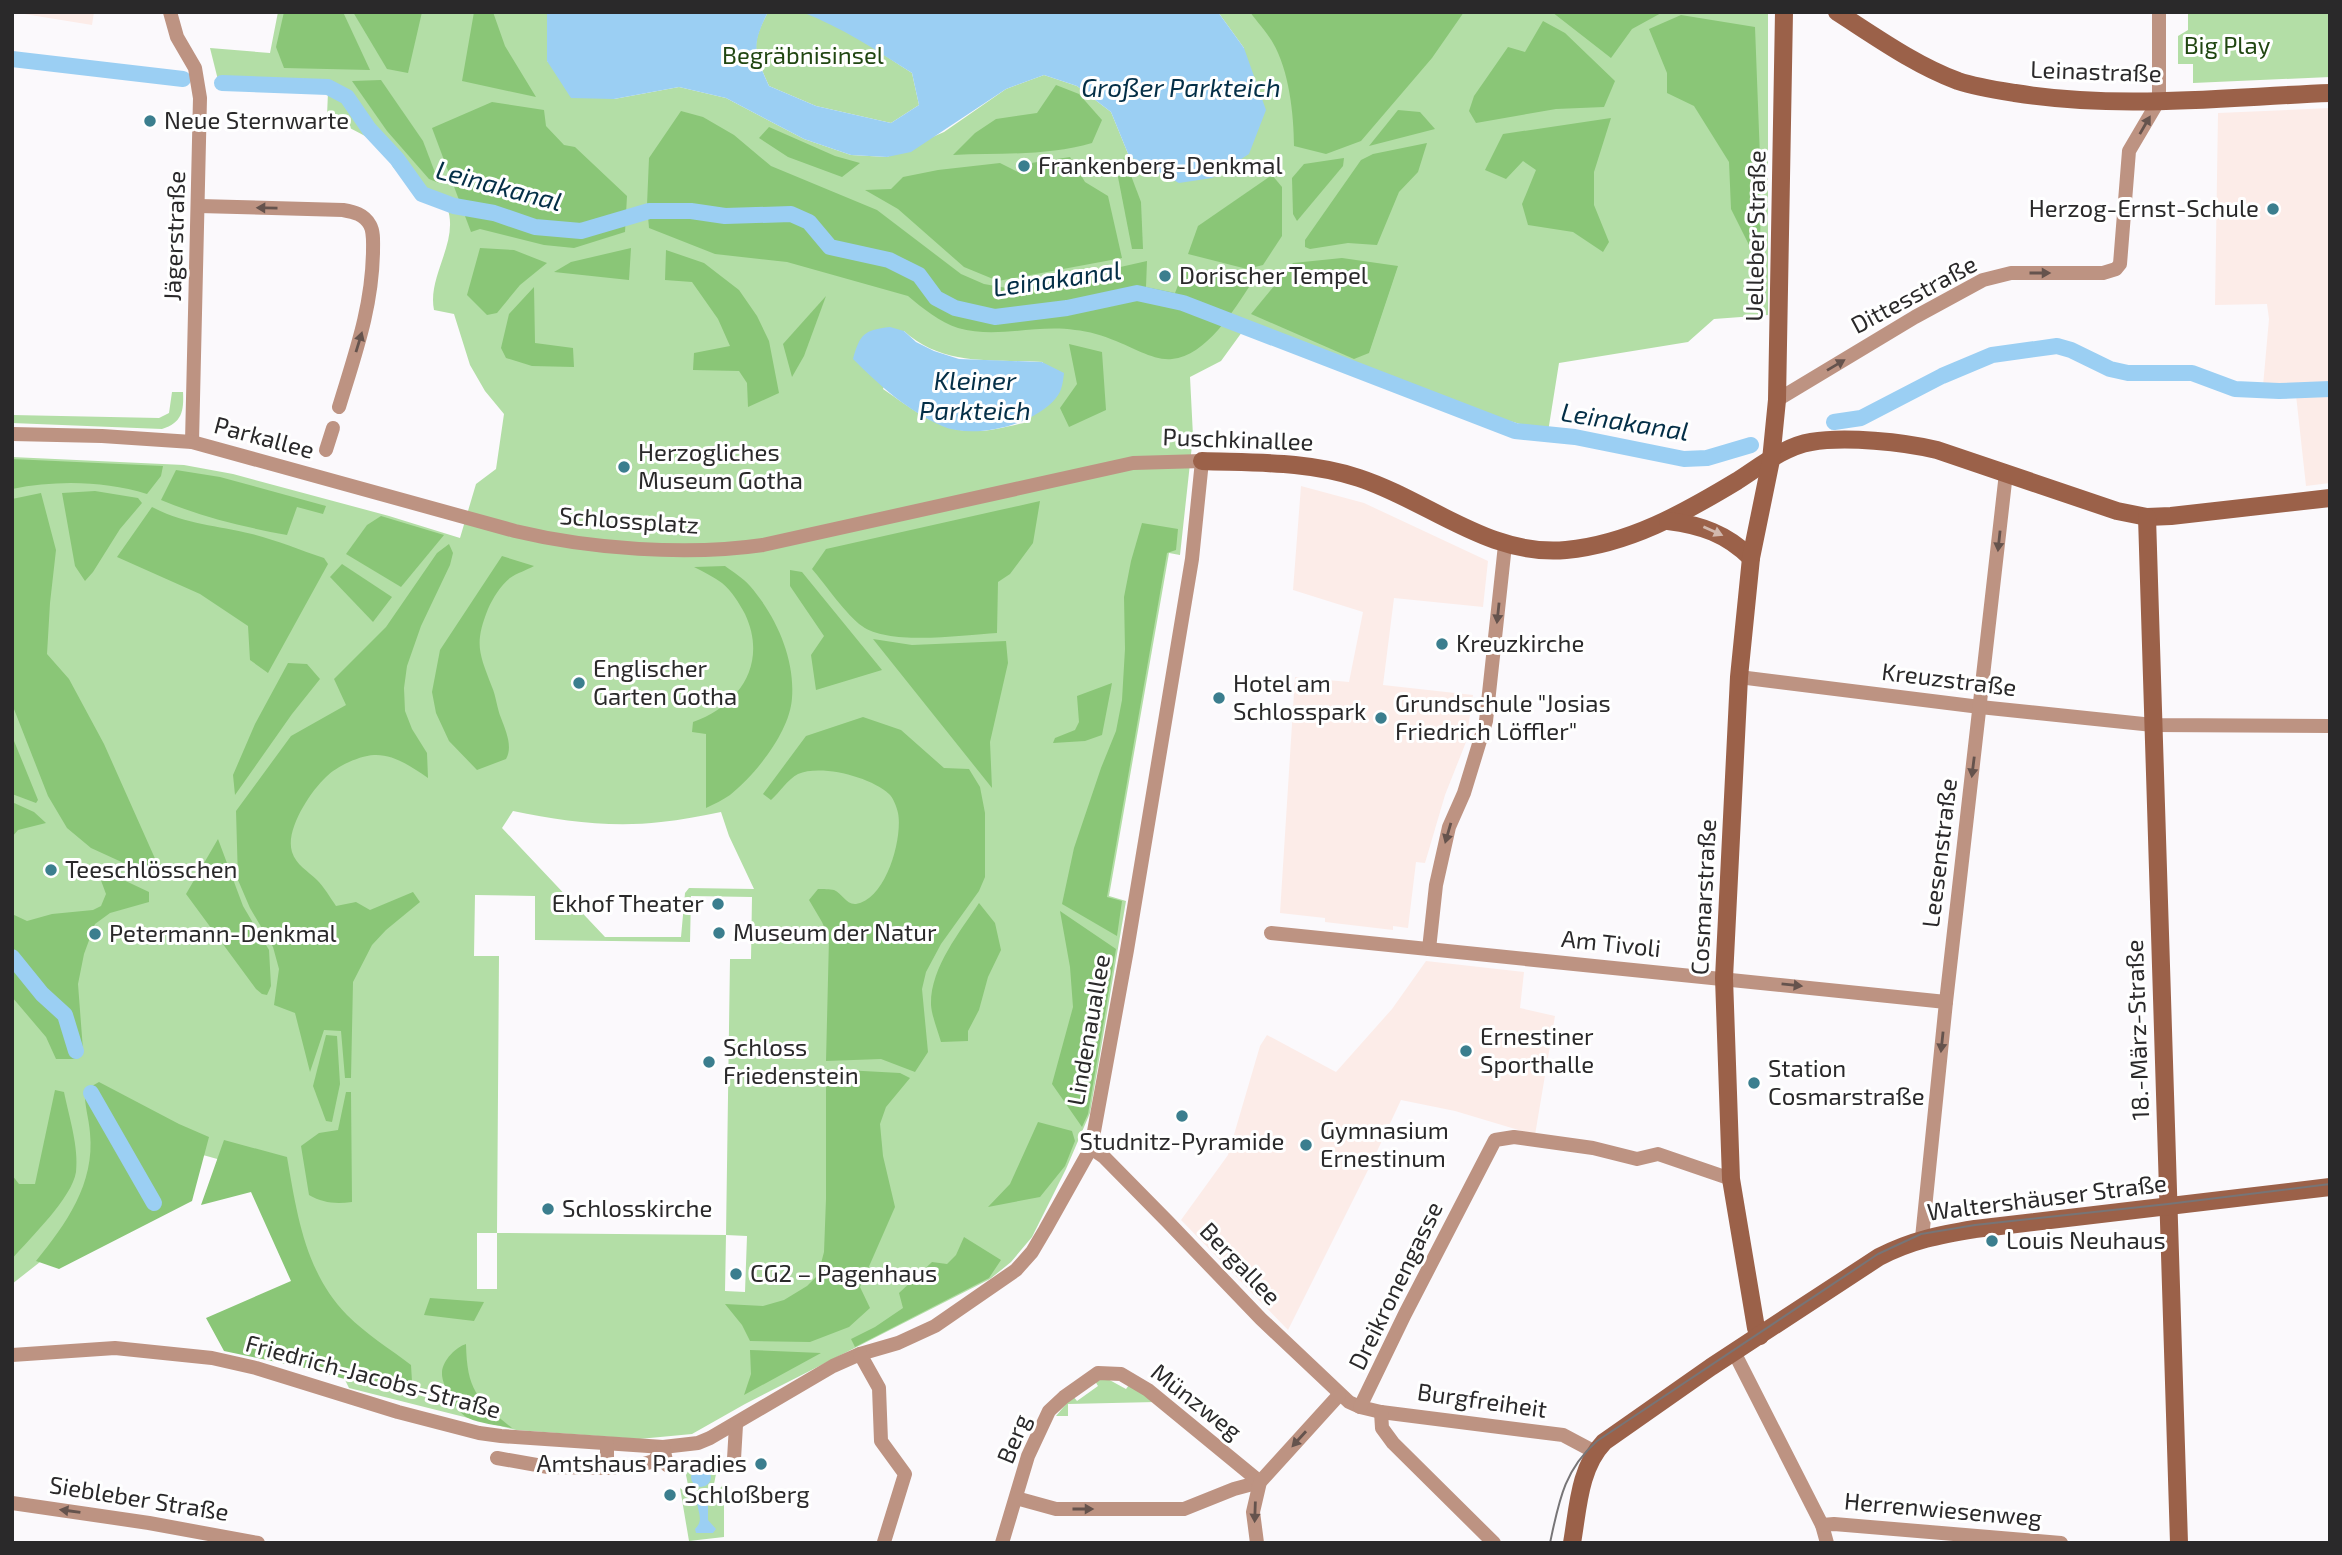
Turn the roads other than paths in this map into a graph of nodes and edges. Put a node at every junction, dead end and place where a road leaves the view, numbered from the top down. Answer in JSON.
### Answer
{"nodes":[{"id":1,"x":170,"y":12,"type":"edge"},
{"id":2,"x":1784,"y":12,"type":"edge"},
{"id":3,"x":1837,"y":12,"type":"edge"},
{"id":4,"x":2159,"y":12,"type":"edge"},
{"id":5,"x":2330,"y":93,"type":"edge"},
{"id":6,"x":2159,"y":100,"type":"junction"},
{"id":7,"x":199,"y":206,"type":"junction"},
{"id":8,"x":1777,"y":400,"type":"junction"},
{"id":9,"x":339,"y":407,"type":"dead end"},
{"id":10,"x":332,"y":428,"type":"dead end"},
{"id":11,"x":12,"y":434,"type":"edge"},
{"id":12,"x":192,"y":442,"type":"junction"},
{"id":13,"x":326,"y":450,"type":"dead end"},
{"id":14,"x":1771,"y":460,"type":"junction"},
{"id":15,"x":1202,"y":461,"type":"junction"},
{"id":16,"x":2006,"y":473,"type":"junction"},
{"id":17,"x":2330,"y":498,"type":"edge"},
{"id":18,"x":2147,"y":517,"type":"junction"},
{"id":19,"x":1668,"y":521,"type":"junction"},
{"id":20,"x":498,"y":527,"type":"joint"},
{"id":21,"x":1505,"y":545,"type":"junction"},
{"id":22,"x":759,"y":546,"type":"joint"},
{"id":23,"x":1751,"y":558,"type":"junction"},
{"id":24,"x":1740,"y":677,"type":"junction"},
{"id":25,"x":1980,"y":707,"type":"junction"},
{"id":26,"x":2154,"y":725,"type":"junction"},
{"id":27,"x":2330,"y":726,"type":"edge"},
{"id":28,"x":1271,"y":933,"type":"dead end"},
{"id":29,"x":1429,"y":949,"type":"junction"},
{"id":30,"x":1724,"y":978,"type":"junction"},
{"id":31,"x":1946,"y":1002,"type":"junction"},
{"id":32,"x":1091,"y":1148,"type":"junction"},
{"id":33,"x":1731,"y":1179,"type":"junction"},
{"id":34,"x":2330,"y":1187,"type":"edge"},
{"id":35,"x":2168,"y":1207,"type":"junction"},
{"id":36,"x":1922,"y":1238,"type":"junction"},
{"id":37,"x":1760,"y":1336,"type":"junction"},
{"id":38,"x":1734,"y":1352,"type":"junction"},
{"id":39,"x":860,"y":1354,"type":"junction"},
{"id":40,"x":12,"y":1356,"type":"edge"},
{"id":41,"x":1098,"y":1373,"type":"joint"},
{"id":42,"x":1339,"y":1395,"type":"junction"},
{"id":43,"x":1360,"y":1407,"type":"junction"},
{"id":44,"x":1381,"y":1412,"type":"junction"},
{"id":45,"x":736,"y":1424,"type":"junction"},
{"id":46,"x":607,"y":1444,"type":"junction"},
{"id":47,"x":663,"y":1447,"type":"junction"},
{"id":48,"x":1595,"y":1452,"type":"junction"},
{"id":49,"x":497,"y":1458,"type":"dead end"},
{"id":50,"x":734,"y":1459,"type":"dead end"},
{"id":51,"x":667,"y":1465,"type":"dead end"},
{"id":52,"x":607,"y":1468,"type":"junction"},
{"id":53,"x":1260,"y":1482,"type":"junction"},
{"id":54,"x":1016,"y":1498,"type":"junction"},
{"id":55,"x":12,"y":1503,"type":"edge"},
{"id":56,"x":1822,"y":1525,"type":"junction"},
{"id":57,"x":884,"y":1542,"type":"edge"},
{"id":58,"x":258,"y":1543,"type":"edge"},
{"id":59,"x":1002,"y":1543,"type":"edge"},
{"id":60,"x":1257,"y":1543,"type":"edge"},
{"id":61,"x":1494,"y":1543,"type":"edge"},
{"id":62,"x":1572,"y":1543,"type":"edge"},
{"id":63,"x":1827,"y":1543,"type":"edge"},
{"id":64,"x":2061,"y":1543,"type":"edge"},
{"id":65,"x":2179,"y":1543,"type":"edge"}],
"edges":[{"from":1,"to":7,"type":"street","name":"Jägerstraße"},
{"from":2,"to":8,"type":"street","name":"Uelleber Straße"},
{"from":3,"to":6,"type":"street","name":"Leinastraße"},
{"from":4,"to":6,"type":"street"},
{"from":5,"to":6,"type":"street","name":"Leinastraße"},
{"from":8,"to":6,"type":"street","name":"Dittesstraße","one_way":true},
{"from":9,"to":7,"type":"street","one_way":true},
{"from":7,"to":12,"type":"street","name":"Jägerstraße"},
{"from":8,"to":14,"type":"street","name":"Uelleber Straße"},
{"from":10,"to":13,"type":"street"},
{"from":11,"to":12,"type":"street","name":"Parkallee"},
{"from":12,"to":20,"type":"street","name":"Parkallee"},
{"from":14,"to":16,"type":"street","name":"Puschkinallee"},
{"from":14,"to":19,"type":"street","name":"Puschkinallee"},
{"from":14,"to":23,"type":"street","name":"Cosmarstraße"},
{"from":15,"to":21,"type":"street","name":"Puschkinallee"},
{"from":15,"to":22,"type":"street","name":"Puschkinallee"},
{"from":15,"to":32,"type":"street","name":"Lindenauallee"},
{"from":16,"to":18,"type":"street","name":"Puschkinallee"},
{"from":16,"to":25,"type":"street","name":"Leesenstraße","one_way":true},
{"from":17,"to":18,"type":"street","name":"Puschkinallee"},
{"from":18,"to":26,"type":"street","name":"18.-März-Straße"},
{"from":19,"to":21,"type":"street","name":"Puschkinallee"},
{"from":19,"to":23,"type":"street","one_way":true},
{"from":20,"to":22,"type":"street","name":"Schlossplatz"},
{"from":21,"to":29,"type":"street","one_way":true},
{"from":23,"to":24,"type":"street","name":"Cosmarstraße"},
{"from":24,"to":25,"type":"street","name":"Kreuzstraße"},
{"from":24,"to":30,"type":"street","name":"Cosmarstraße"},
{"from":25,"to":26,"type":"street","name":"Kreuzstraße"},
{"from":25,"to":31,"type":"street","name":"Leesenstraße","one_way":true},
{"from":26,"to":27,"type":"street","name":"Kreuzstraße"},
{"from":26,"to":35,"type":"street","name":"18.-März-Straße"},
{"from":28,"to":29,"type":"street","name":"Am Tivoli"},
{"from":29,"to":30,"type":"street","name":"Am Tivoli"},
{"from":30,"to":31,"type":"street","name":"Am Tivoli","one_way":true},
{"from":30,"to":33,"type":"street","name":"Cosmarstraße"},
{"from":31,"to":36,"type":"street","name":"Leesenstraße","one_way":true},
{"from":32,"to":39,"type":"street","name":"Lindenauallee"},
{"from":32,"to":42,"type":"street","name":"Bergallee"},
{"from":33,"to":37,"type":"street","name":"Cosmarstraße"},
{"from":33,"to":43,"type":"street","name":"Dreikronengasse"},
{"from":34,"to":35,"type":"street","name":"Waltershäuser Straße"},
{"from":35,"to":36,"type":"street","name":"Waltershäuser Straße"},
{"from":35,"to":65,"type":"street","name":"18.-März-Straße"},
{"from":36,"to":37,"type":"street","name":"Waltershäuser Straße"},
{"from":37,"to":38,"type":"street","name":"Waltershäuser Straße"},
{"from":38,"to":48,"type":"street","name":"Waltershäuser Straße"},
{"from":38,"to":56,"type":"street"},
{"from":39,"to":45,"type":"street","name":"Lindenauallee"},
{"from":39,"to":57,"type":"street"},
{"from":40,"to":46,"type":"street","name":"Friedrich-Jacobs-Straße"},
{"from":41,"to":53,"type":"street","name":"Münzweg"},
{"from":41,"to":54,"type":"street","name":"Berg"},
{"from":42,"to":43,"type":"street","name":"Bergallee"},
{"from":42,"to":53,"type":"street","one_way":true},
{"from":43,"to":44,"type":"street","name":"Burgfreiheit"},
{"from":44,"to":48,"type":"street","name":"Burgfreiheit"},
{"from":44,"to":61,"type":"street"},
{"from":45,"to":47,"type":"street","name":"Friedrich-Jacobs-Straße"},
{"from":45,"to":50,"type":"street"},
{"from":46,"to":47,"type":"street","name":"Friedrich-Jacobs-Straße"},
{"from":46,"to":52,"type":"street"},
{"from":47,"to":51,"type":"street"},
{"from":47,"to":52,"type":"street","name":"Friedrich-Jacobs-Straße"},
{"from":48,"to":62,"type":"street"},
{"from":49,"to":52,"type":"street","name":"Friedrich-Jacobs-Straße"},
{"from":54,"to":53,"type":"street","one_way":true},
{"from":53,"to":60,"type":"street","one_way":true},
{"from":54,"to":59,"type":"street","name":"Berg"},
{"from":58,"to":55,"type":"street","name":"Siebleber Straße","one_way":true},
{"from":56,"to":63,"type":"street"},
{"from":56,"to":64,"type":"street","name":"Herrenwiesenweg"}]}
